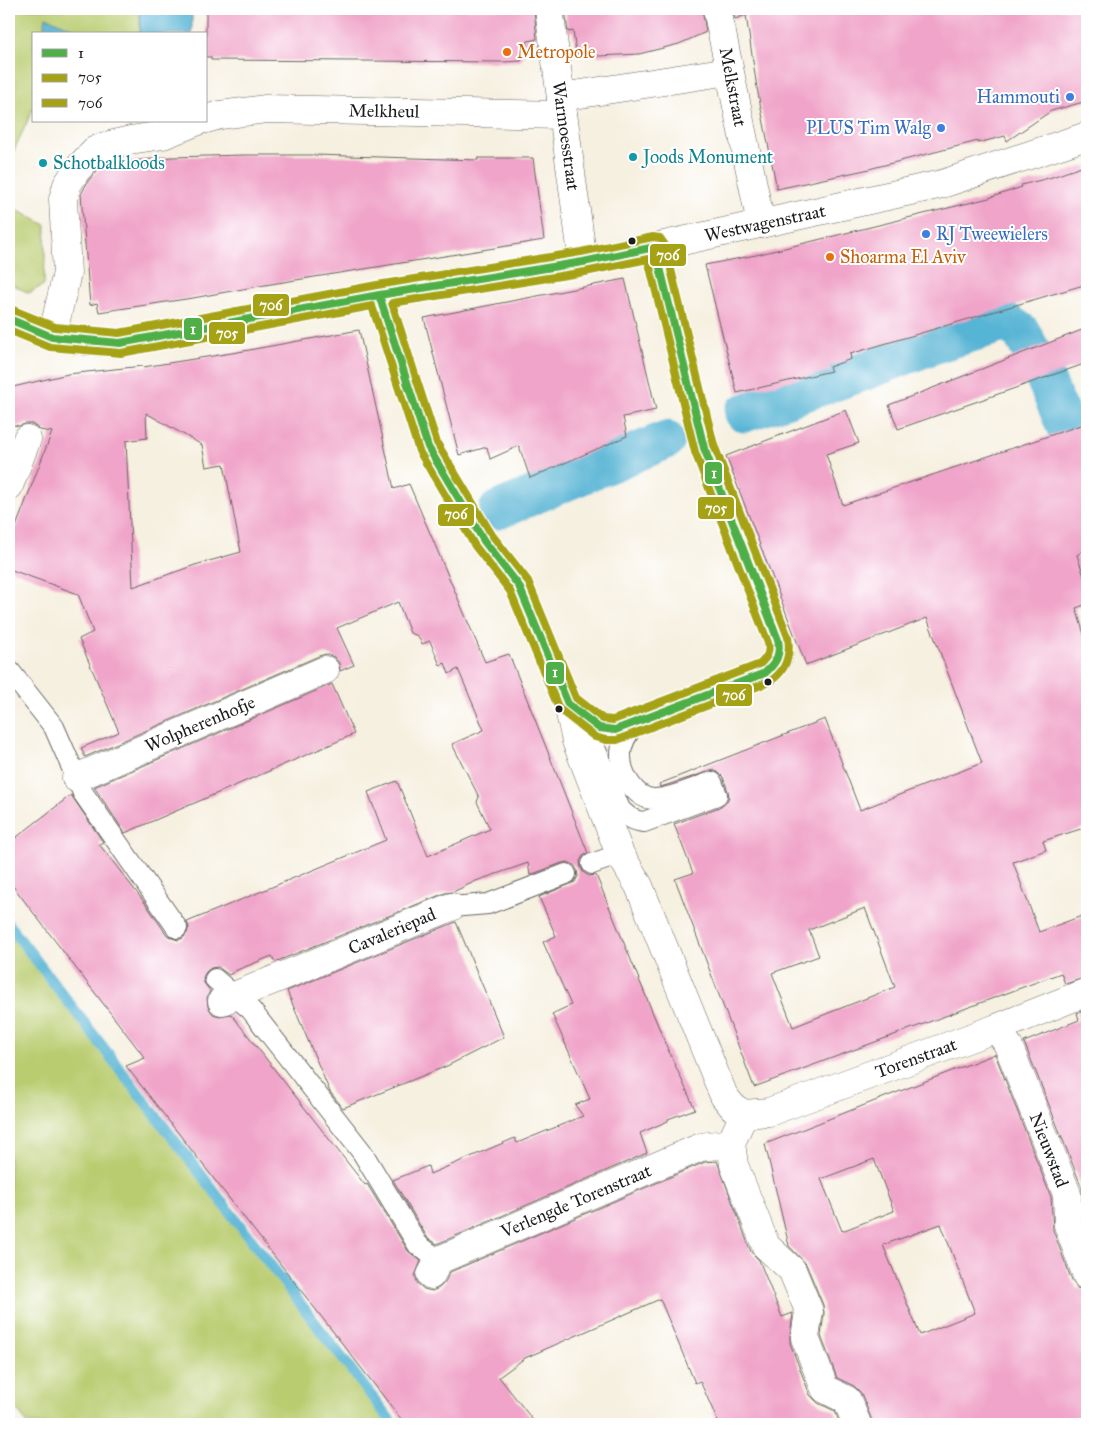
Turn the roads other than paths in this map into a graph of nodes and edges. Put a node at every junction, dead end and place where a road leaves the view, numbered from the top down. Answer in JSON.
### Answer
{"nodes":[{"id":1,"x":549,"y":9,"type":"edge"},
{"id":2,"x":717,"y":9,"type":"edge"},
{"id":3,"x":729,"y":71,"type":"junction"},
{"id":4,"x":562,"y":106,"type":"junction"},
{"id":5,"x":208,"y":118,"type":"edge"},
{"id":6,"x":179,"y":126,"type":"edge"},
{"id":7,"x":1087,"y":136,"type":"edge"},
{"id":8,"x":761,"y":224,"type":"junction"},
{"id":9,"x":655,"y":248,"type":"junction"},
{"id":10,"x":583,"y":262,"type":"junction"},
{"id":11,"x":379,"y":295,"type":"junction"},
{"id":12,"x":9,"y":319,"type":"edge"},
{"id":13,"x":52,"y":337,"type":"junction"},
{"id":14,"x":27,"y":439,"type":"dead end"},
{"id":15,"x":9,"y":486,"type":"edge"},
{"id":16,"x":9,"y":670,"type":"edge"},
{"id":17,"x":325,"y":670,"type":"dead end"},
{"id":18,"x":568,"y":704,"type":"junction"},
{"id":19,"x":635,"y":722,"type":"junction"},
{"id":20,"x":76,"y":778,"type":"junction"},
{"id":21,"x":620,"y":854,"type":"junction"},
{"id":22,"x":592,"y":864,"type":"dead end"},
{"id":23,"x":566,"y":874,"type":"dead end"},
{"id":24,"x":450,"y":906,"type":"joint"},
{"id":25,"x":177,"y":928,"type":"dead end"},
{"id":26,"x":223,"y":992,"type":"joint"},
{"id":27,"x":1087,"y":992,"type":"edge"},
{"id":28,"x":996,"y":1028,"type":"junction"},
{"id":29,"x":744,"y":1114,"type":"junction"},
{"id":30,"x":731,"y":1144,"type":"junction"},
{"id":31,"x":435,"y":1267,"type":"joint"},
{"id":32,"x":1087,"y":1276,"type":"edge"},
{"id":33,"x":857,"y":1424,"type":"edge"}],
"edges":[{"from":1,"to":4,"type":"street","name":"Warmoesstraat"},
{"from":2,"to":3,"type":"street","name":"Melkstraat"},
{"from":3,"to":4,"type":"street","name":"Melkheul"},
{"from":3,"to":8,"type":"street","name":"Melkstraat"},
{"from":4,"to":5,"type":"street","name":"Melkheul"},
{"from":4,"to":10,"type":"street","name":"Warmoesstraat"},
{"from":6,"to":13,"type":"street"},
{"from":7,"to":8,"type":"street","name":"Westwagenstraat"},
{"from":8,"to":9,"type":"street","name":"Westwagenstraat"},
{"from":9,"to":10,"type":"street","name":"Westwagenstraat"},
{"from":9,"to":19,"type":"street"},
{"from":10,"to":11,"type":"street","name":"Westwagenstraat"},
{"from":11,"to":13,"type":"street","name":"Westwagenstraat"},
{"from":11,"to":18,"type":"street"},
{"from":12,"to":13,"type":"street","name":"Westwagenstraat"},
{"from":14,"to":15,"type":"street"},
{"from":16,"to":20,"type":"lane"},
{"from":17,"to":20,"type":"street","name":"Wolpherenhofje"},
{"from":18,"to":19,"type":"street"},
{"from":18,"to":19,"type":"lane"},
{"from":18,"to":21,"type":"street"},
{"from":20,"to":25,"type":"lane"},
{"from":21,"to":22,"type":"lane"},
{"from":21,"to":29,"type":"street"},
{"from":23,"to":24,"type":"lane","name":"Cavaleriepad"},
{"from":24,"to":26,"type":"street","name":"Cavaleriepad"},
{"from":26,"to":31,"type":"lane"},
{"from":27,"to":28,"type":"street","name":"Torenstraat"},
{"from":28,"to":29,"type":"street","name":"Torenstraat"},
{"from":28,"to":32,"type":"street","name":"Nieuwstad"},
{"from":29,"to":30,"type":"street"},
{"from":30,"to":31,"type":"street","name":"Verlengde Torenstraat"},
{"from":30,"to":33,"type":"street"}]}
